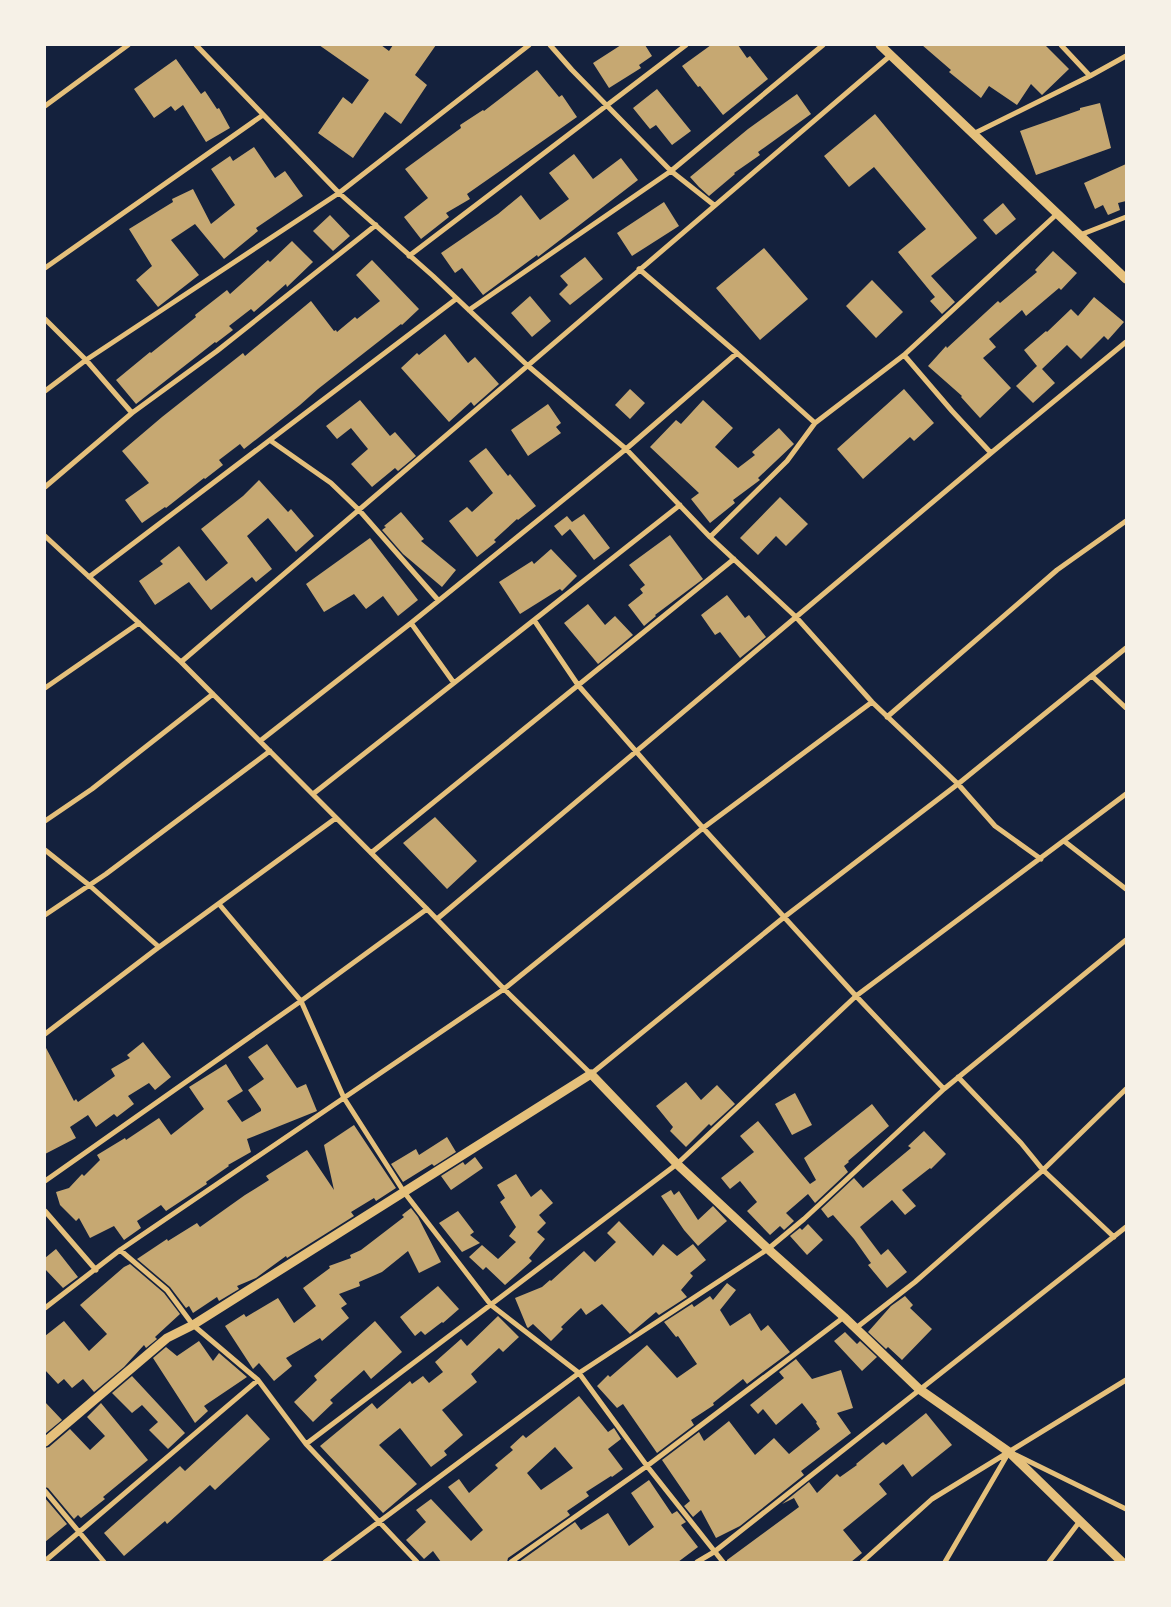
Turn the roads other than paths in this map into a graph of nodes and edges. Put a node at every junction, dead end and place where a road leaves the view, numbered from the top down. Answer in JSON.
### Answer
{"nodes":[{"id":1,"x":128,"y":45,"type":"edge"},
{"id":2,"x":196,"y":45,"type":"edge"},
{"id":3,"x":529,"y":45,"type":"edge"},
{"id":4,"x":550,"y":45,"type":"edge"},
{"id":5,"x":686,"y":45,"type":"edge"},
{"id":6,"x":823,"y":45,"type":"edge"},
{"id":7,"x":880,"y":45,"type":"edge"},
{"id":8,"x":1061,"y":45,"type":"edge"},
{"id":9,"x":891,"y":55,"type":"junction"},
{"id":10,"x":1126,"y":56,"type":"edge"},
{"id":11,"x":1090,"y":76,"type":"junction"},
{"id":12,"x":607,"y":104,"type":"junction"},
{"id":13,"x":45,"y":106,"type":"edge"},
{"id":14,"x":263,"y":115,"type":"junction"},
{"id":15,"x":972,"y":134,"type":"junction"},
{"id":16,"x":671,"y":171,"type":"junction"},
{"id":17,"x":339,"y":193,"type":"junction"},
{"id":18,"x":714,"y":205,"type":"junction"},
{"id":19,"x":1058,"y":213,"type":"junction"},
{"id":20,"x":1126,"y":217,"type":"edge"},
{"id":21,"x":376,"y":225,"type":"junction"},
{"id":22,"x":1080,"y":235,"type":"junction"},
{"id":23,"x":409,"y":256,"type":"junction"},
{"id":24,"x":45,"y":268,"type":"edge"},
{"id":25,"x":639,"y":269,"type":"junction"},
{"id":26,"x":1126,"y":279,"type":"edge"},
{"id":27,"x":456,"y":299,"type":"junction"},
{"id":28,"x":469,"y":310,"type":"junction"},
{"id":29,"x":45,"y":319,"type":"edge"},
{"id":30,"x":1126,"y":342,"type":"edge"},
{"id":31,"x":737,"y":353,"type":"junction"},
{"id":32,"x":904,"y":355,"type":"junction"},
{"id":33,"x":86,"y":360,"type":"junction"},
{"id":34,"x":527,"y":365,"type":"junction"},
{"id":35,"x":45,"y":390,"type":"edge"},
{"id":36,"x":132,"y":413,"type":"junction"},
{"id":37,"x":815,"y":423,"type":"junction"},
{"id":38,"x":271,"y":441,"type":"junction"},
{"id":39,"x":626,"y":449,"type":"junction"},
{"id":40,"x":991,"y":453,"type":"junction"},
{"id":41,"x":45,"y":487,"type":"edge"},
{"id":42,"x":680,"y":505,"type":"junction"},
{"id":43,"x":359,"y":510,"type":"junction"},
{"id":44,"x":1126,"y":521,"type":"edge"},
{"id":45,"x":45,"y":536,"type":"edge"},
{"id":46,"x":710,"y":537,"type":"junction"},
{"id":47,"x":734,"y":559,"type":"junction"},
{"id":48,"x":89,"y":577,"type":"junction"},
{"id":49,"x":438,"y":600,"type":"junction"},
{"id":50,"x":796,"y":617,"type":"junction"},
{"id":51,"x":534,"y":620,"type":"junction"},
{"id":52,"x":139,"y":623,"type":"junction"},
{"id":53,"x":411,"y":623,"type":"junction"},
{"id":54,"x":1126,"y":648,"type":"edge"},
{"id":55,"x":181,"y":662,"type":"junction"},
{"id":56,"x":1092,"y":676,"type":"junction"},
{"id":57,"x":454,"y":683,"type":"junction"},
{"id":58,"x":578,"y":685,"type":"junction"},
{"id":59,"x":45,"y":688,"type":"edge"},
{"id":60,"x":213,"y":694,"type":"junction"},
{"id":61,"x":872,"y":702,"type":"junction"},
{"id":62,"x":1126,"y":708,"type":"edge"},
{"id":63,"x":887,"y":717,"type":"junction"},
{"id":64,"x":260,"y":741,"type":"junction"},
{"id":65,"x":270,"y":751,"type":"junction"},
{"id":66,"x":636,"y":751,"type":"junction"},
{"id":67,"x":958,"y":784,"type":"junction"},
{"id":68,"x":313,"y":794,"type":"junction"},
{"id":69,"x":1126,"y":794,"type":"edge"},
{"id":70,"x":336,"y":818,"type":"junction"},
{"id":71,"x":45,"y":821,"type":"edge"},
{"id":72,"x":703,"y":828,"type":"junction"},
{"id":73,"x":1064,"y":841,"type":"junction"},
{"id":74,"x":45,"y":850,"type":"edge"},
{"id":75,"x":371,"y":853,"type":"junction"},
{"id":76,"x":1041,"y":859,"type":"junction"},
{"id":77,"x":89,"y":885,"type":"junction"},
{"id":78,"x":1126,"y":889,"type":"edge"},
{"id":79,"x":219,"y":904,"type":"junction"},
{"id":80,"x":427,"y":909,"type":"junction"},
{"id":81,"x":45,"y":915,"type":"edge"},
{"id":82,"x":783,"y":918,"type":"junction"},
{"id":83,"x":437,"y":919,"type":"junction"},
{"id":84,"x":1126,"y":940,"type":"edge"},
{"id":85,"x":160,"y":947,"type":"junction"},
{"id":86,"x":504,"y":989,"type":"junction"},
{"id":87,"x":856,"y":996,"type":"junction"},
{"id":88,"x":301,"y":1002,"type":"junction"},
{"id":89,"x":45,"y":1034,"type":"edge"},
{"id":90,"x":591,"y":1074,"type":"junction"},
{"id":91,"x":958,"y":1077,"type":"junction"},
{"id":92,"x":944,"y":1089,"type":"junction"},
{"id":93,"x":1126,"y":1089,"type":"edge"},
{"id":94,"x":344,"y":1098,"type":"junction"},
{"id":95,"x":677,"y":1164,"type":"junction"},
{"id":96,"x":1043,"y":1170,"type":"junction"},
{"id":97,"x":45,"y":1181,"type":"edge"},
{"id":98,"x":404,"y":1192,"type":"junction"},
{"id":99,"x":45,"y":1211,"type":"edge"},
{"id":100,"x":1126,"y":1227,"type":"edge"},
{"id":101,"x":1114,"y":1237,"type":"junction"},
{"id":102,"x":768,"y":1249,"type":"junction"},
{"id":103,"x":120,"y":1250,"type":"junction"},
{"id":104,"x":96,"y":1270,"type":"junction"},
{"id":105,"x":491,"y":1305,"type":"junction"},
{"id":106,"x":45,"y":1308,"type":"edge"},
{"id":107,"x":844,"y":1317,"type":"junction"},
{"id":108,"x":194,"y":1325,"type":"junction"},
{"id":109,"x":856,"y":1328,"type":"junction"},
{"id":110,"x":579,"y":1373,"type":"junction"},
{"id":111,"x":258,"y":1380,"type":"junction"},
{"id":112,"x":1126,"y":1380,"type":"edge"},
{"id":113,"x":919,"y":1389,"type":"junction"},
{"id":114,"x":45,"y":1442,"type":"edge"},
{"id":115,"x":306,"y":1444,"type":"junction"},
{"id":116,"x":1009,"y":1452,"type":"junction"},
{"id":117,"x":647,"y":1466,"type":"junction"},
{"id":118,"x":45,"y":1492,"type":"edge"},
{"id":119,"x":1126,"y":1509,"type":"edge"},
{"id":120,"x":1080,"y":1521,"type":"junction"},
{"id":121,"x":378,"y":1522,"type":"junction"},
{"id":122,"x":80,"y":1532,"type":"junction"},
{"id":123,"x":714,"y":1552,"type":"junction"},
{"id":124,"x":45,"y":1561,"type":"edge"},
{"id":125,"x":104,"y":1562,"type":"edge"},
{"id":126,"x":326,"y":1562,"type":"edge"},
{"id":127,"x":417,"y":1562,"type":"edge"},
{"id":128,"x":511,"y":1562,"type":"edge"},
{"id":129,"x":697,"y":1562,"type":"edge"},
{"id":130,"x":724,"y":1562,"type":"edge"},
{"id":131,"x":862,"y":1562,"type":"edge"},
{"id":132,"x":945,"y":1562,"type":"edge"},
{"id":133,"x":1049,"y":1562,"type":"edge"},
{"id":134,"x":1122,"y":1562,"type":"edge"}],
"edges":[{"from":1,"to":13,"type":"street"},
{"from":2,"to":14,"type":"street"},
{"from":3,"to":17,"type":"street"},
{"from":4,"to":12,"type":"street"},
{"from":5,"to":12,"type":"street"},
{"from":6,"to":16,"type":"street"},
{"from":7,"to":9,"type":"street"},
{"from":8,"to":11,"type":"street"},
{"from":9,"to":15,"type":"street"},
{"from":9,"to":18,"type":"street"},
{"from":10,"to":11,"type":"street"},
{"from":11,"to":15,"type":"street"},
{"from":12,"to":16,"type":"street"},
{"from":12,"to":23,"type":"street"},
{"from":14,"to":17,"type":"street"},
{"from":14,"to":24,"type":"street"},
{"from":15,"to":19,"type":"street"},
{"from":16,"to":18,"type":"street"},
{"from":16,"to":28,"type":"street"},
{"from":17,"to":21,"type":"street"},
{"from":17,"to":33,"type":"street"},
{"from":18,"to":25,"type":"street"},
{"from":19,"to":22,"type":"street"},
{"from":19,"to":32,"type":"street"},
{"from":20,"to":22,"type":"street"},
{"from":21,"to":23,"type":"street"},
{"from":21,"to":36,"type":"street"},
{"from":22,"to":26,"type":"street"},
{"from":23,"to":27,"type":"street"},
{"from":25,"to":31,"type":"street"},
{"from":25,"to":34,"type":"street"},
{"from":27,"to":28,"type":"street"},
{"from":27,"to":38,"type":"street"},
{"from":28,"to":34,"type":"street"},
{"from":29,"to":33,"type":"street"},
{"from":30,"to":40,"type":"street"},
{"from":31,"to":37,"type":"street"},
{"from":31,"to":39,"type":"street"},
{"from":32,"to":37,"type":"street"},
{"from":32,"to":40,"type":"street"},
{"from":33,"to":35,"type":"street"},
{"from":33,"to":36,"type":"street"},
{"from":34,"to":39,"type":"street"},
{"from":34,"to":43,"type":"street"},
{"from":36,"to":41,"type":"street"},
{"from":37,"to":46,"type":"street"},
{"from":38,"to":43,"type":"street"},
{"from":38,"to":48,"type":"street"},
{"from":39,"to":42,"type":"street"},
{"from":39,"to":49,"type":"street"},
{"from":40,"to":50,"type":"street"},
{"from":42,"to":46,"type":"street"},
{"from":42,"to":51,"type":"street"},
{"from":43,"to":49,"type":"street"},
{"from":43,"to":55,"type":"street"},
{"from":44,"to":63,"type":"street"},
{"from":45,"to":48,"type":"street"},
{"from":46,"to":47,"type":"street"},
{"from":47,"to":50,"type":"street"},
{"from":47,"to":58,"type":"street"},
{"from":48,"to":52,"type":"street"},
{"from":49,"to":53,"type":"street"},
{"from":50,"to":61,"type":"street"},
{"from":50,"to":66,"type":"street"},
{"from":51,"to":57,"type":"street"},
{"from":51,"to":58,"type":"street"},
{"from":52,"to":55,"type":"street"},
{"from":52,"to":59,"type":"street"},
{"from":53,"to":57,"type":"street"},
{"from":53,"to":64,"type":"street"},
{"from":54,"to":56,"type":"street"},
{"from":55,"to":60,"type":"street"},
{"from":56,"to":62,"type":"street"},
{"from":56,"to":67,"type":"street"},
{"from":57,"to":68,"type":"street"},
{"from":58,"to":66,"type":"street"},
{"from":58,"to":75,"type":"street"},
{"from":60,"to":64,"type":"street"},
{"from":60,"to":71,"type":"street"},
{"from":61,"to":63,"type":"street"},
{"from":61,"to":72,"type":"street"},
{"from":63,"to":67,"type":"street"},
{"from":64,"to":65,"type":"street"},
{"from":65,"to":68,"type":"street"},
{"from":65,"to":77,"type":"street"},
{"from":66,"to":72,"type":"street"},
{"from":66,"to":83,"type":"street"},
{"from":67,"to":76,"type":"street"},
{"from":67,"to":82,"type":"street"},
{"from":68,"to":70,"type":"street"},
{"from":69,"to":73,"type":"street"},
{"from":70,"to":75,"type":"street"},
{"from":70,"to":79,"type":"street"},
{"from":72,"to":82,"type":"street"},
{"from":72,"to":86,"type":"street"},
{"from":73,"to":76,"type":"street"},
{"from":73,"to":78,"type":"street"},
{"from":74,"to":77,"type":"street"},
{"from":75,"to":80,"type":"street"},
{"from":76,"to":87,"type":"street"},
{"from":77,"to":81,"type":"street"},
{"from":77,"to":85,"type":"street"},
{"from":79,"to":85,"type":"street"},
{"from":79,"to":88,"type":"street"},
{"from":80,"to":83,"type":"street"},
{"from":80,"to":88,"type":"street"},
{"from":82,"to":87,"type":"street"},
{"from":82,"to":90,"type":"street"},
{"from":83,"to":86,"type":"street"},
{"from":84,"to":91,"type":"street"},
{"from":85,"to":89,"type":"street"},
{"from":86,"to":90,"type":"street"},
{"from":86,"to":94,"type":"street"},
{"from":87,"to":92,"type":"street"},
{"from":87,"to":95,"type":"street"},
{"from":88,"to":94,"type":"street"},
{"from":88,"to":97,"type":"street"},
{"from":90,"to":95,"type":"street"},
{"from":90,"to":98,"type":"street"},
{"from":91,"to":92,"type":"street"},
{"from":91,"to":96,"type":"street"},
{"from":92,"to":102,"type":"street"},
{"from":93,"to":96,"type":"street"},
{"from":94,"to":98,"type":"street"},
{"from":94,"to":103,"type":"street"},
{"from":95,"to":102,"type":"street"},
{"from":95,"to":105,"type":"street"},
{"from":96,"to":101,"type":"street"},
{"from":96,"to":109,"type":"street"},
{"from":98,"to":105,"type":"street"},
{"from":98,"to":108,"type":"street"},
{"from":99,"to":104,"type":"street"},
{"from":100,"to":101,"type":"street"},
{"from":101,"to":113,"type":"street"},
{"from":102,"to":107,"type":"street"},
{"from":102,"to":110,"type":"street"},
{"from":103,"to":104,"type":"street"},
{"from":103,"to":108,"type":"street"},
{"from":104,"to":106,"type":"street"},
{"from":105,"to":110,"type":"street"},
{"from":105,"to":115,"type":"street"},
{"from":107,"to":109,"type":"street"},
{"from":107,"to":117,"type":"street"},
{"from":108,"to":111,"type":"street"},
{"from":108,"to":114,"type":"street"},
{"from":109,"to":113,"type":"street"},
{"from":110,"to":117,"type":"street"},
{"from":110,"to":121,"type":"street"},
{"from":111,"to":115,"type":"street"},
{"from":111,"to":122,"type":"street"},
{"from":112,"to":116,"type":"street"},
{"from":113,"to":116,"type":"street"},
{"from":113,"to":123,"type":"street"},
{"from":115,"to":121,"type":"street"},
{"from":116,"to":119,"type":"street"},
{"from":116,"to":120,"type":"street"},
{"from":116,"to":131,"type":"street"},
{"from":116,"to":132,"type":"street"},
{"from":117,"to":123,"type":"street"},
{"from":117,"to":128,"type":"street"},
{"from":118,"to":122,"type":"street"},
{"from":120,"to":133,"type":"street"},
{"from":120,"to":134,"type":"street"},
{"from":121,"to":126,"type":"street"},
{"from":121,"to":127,"type":"street"},
{"from":122,"to":124,"type":"street"},
{"from":122,"to":125,"type":"street"},
{"from":123,"to":129,"type":"street"},
{"from":123,"to":130,"type":"street"}]}
